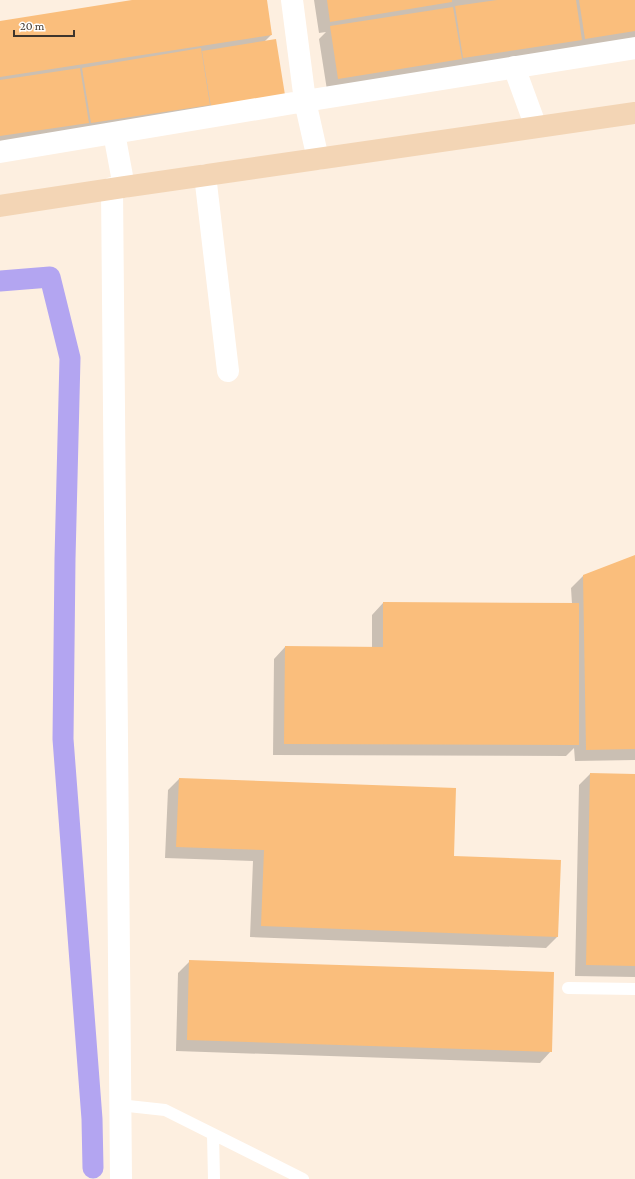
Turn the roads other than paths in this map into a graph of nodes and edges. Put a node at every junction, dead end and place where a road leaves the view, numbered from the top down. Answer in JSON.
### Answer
{"nodes":[{"id":1,"x":292,"y":0,"type":"edge"},
{"id":2,"x":635,"y":48,"type":"edge"},
{"id":3,"x":514,"y":67,"type":"junction"},
{"id":4,"x":305,"y":101,"type":"junction"},
{"id":5,"x":635,"y":113,"type":"edge"},
{"id":6,"x":536,"y":127,"type":"junction"},
{"id":7,"x":114,"y":133,"type":"junction"},
{"id":8,"x":0,"y":152,"type":"edge"},
{"id":9,"x":318,"y":159,"type":"junction"},
{"id":10,"x":205,"y":175,"type":"junction"},
{"id":11,"x":118,"y":188,"type":"junction"},
{"id":12,"x":0,"y":206,"type":"edge"},
{"id":13,"x":228,"y":371,"type":"dead end"},
{"id":14,"x":568,"y":988,"type":"dead end"},
{"id":15,"x":635,"y":989,"type":"edge"},
{"id":16,"x":119,"y":1105,"type":"junction"},
{"id":17,"x":213,"y":1134,"type":"junction"},
{"id":18,"x":121,"y":1179,"type":"edge"},
{"id":19,"x":215,"y":1179,"type":"edge"},
{"id":20,"x":303,"y":1179,"type":"edge"}],
"edges":[{"from":1,"to":4,"type":"street"},
{"from":2,"to":3,"type":"street"},
{"from":3,"to":4,"type":"street"},
{"from":3,"to":6,"type":"street"},
{"from":4,"to":7,"type":"street"},
{"from":4,"to":9,"type":"street"},
{"from":5,"to":6,"type":"main road"},
{"from":6,"to":9,"type":"main road"},
{"from":7,"to":8,"type":"street"},
{"from":7,"to":11,"type":"street"},
{"from":9,"to":10,"type":"main road"},
{"from":10,"to":11,"type":"main road"},
{"from":10,"to":13,"type":"street"},
{"from":11,"to":12,"type":"main road"},
{"from":11,"to":16,"type":"street"},
{"from":14,"to":15,"type":"lane"},
{"from":16,"to":17,"type":"lane"},
{"from":16,"to":18,"type":"street"},
{"from":17,"to":19,"type":"lane"},
{"from":17,"to":20,"type":"lane"}]}
